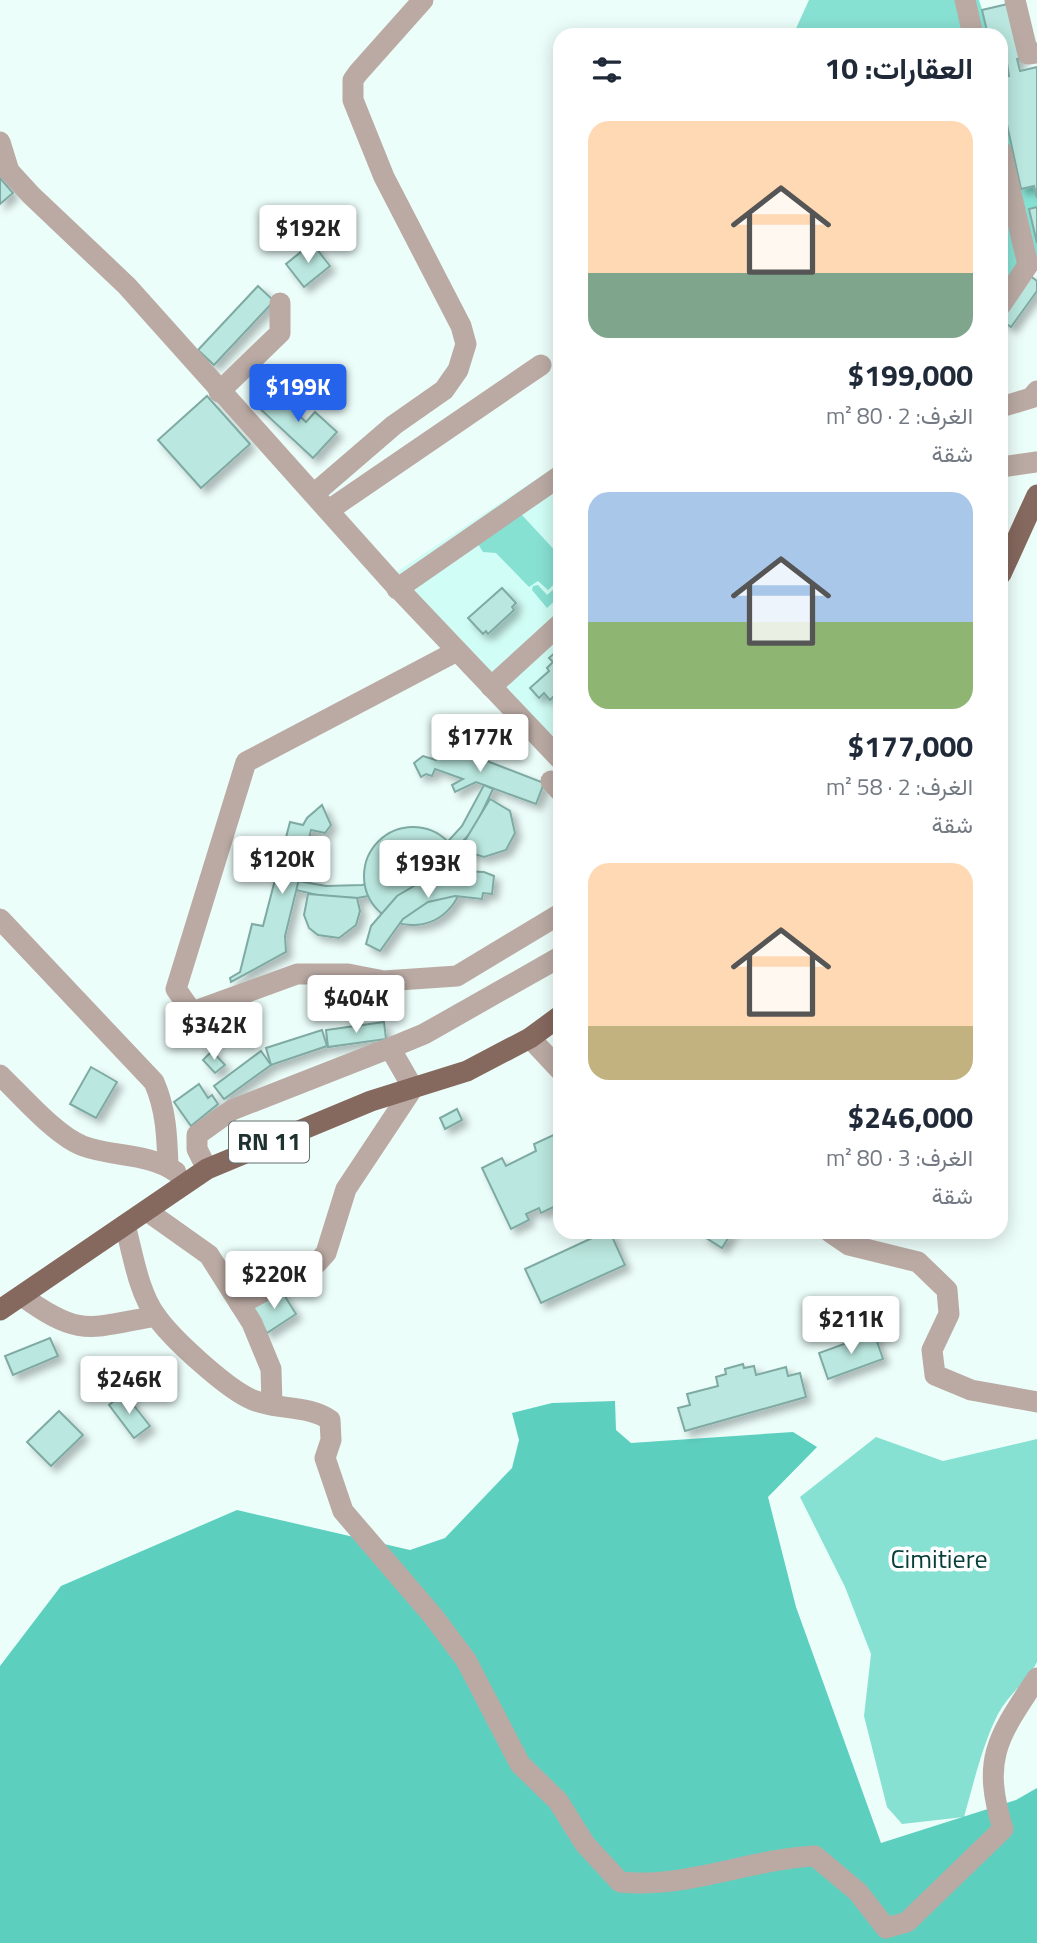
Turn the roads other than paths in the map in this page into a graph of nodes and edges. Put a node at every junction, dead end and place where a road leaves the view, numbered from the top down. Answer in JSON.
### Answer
{"nodes":[{"id":1,"x":423,"y":0,"type":"edge"},
{"id":2,"x":965,"y":0,"type":"edge"},
{"id":3,"x":1015,"y":0,"type":"edge"},
{"id":4,"x":971,"y":28,"type":"edge"},
{"id":5,"x":1037,"y":53,"type":"edge"},
{"id":6,"x":0,"y":142,"type":"edge"},
{"id":7,"x":1008,"y":176,"type":"edge"},
{"id":8,"x":1033,"y":264,"type":"edge"},
{"id":9,"x":1008,"y":296,"type":"edge"},
{"id":10,"x":280,"y":303,"type":"dead end"},
{"id":11,"x":541,"y":365,"type":"dead end"},
{"id":12,"x":1037,"y":391,"type":"edge"},
{"id":13,"x":219,"y":392,"type":"junction"},
{"id":14,"x":1008,"y":405,"type":"edge"},
{"id":15,"x":1037,"y":462,"type":"edge"},
{"id":16,"x":1008,"y":466,"type":"edge"},
{"id":17,"x":553,"y":482,"type":"edge"},
{"id":18,"x":315,"y":493,"type":"junction"},
{"id":19,"x":1037,"y":495,"type":"edge"},
{"id":20,"x":329,"y":510,"type":"junction"},
{"id":21,"x":1008,"y":559,"type":"edge"},
{"id":22,"x":397,"y":589,"type":"junction"},
{"id":23,"x":553,"y":630,"type":"edge"},
{"id":24,"x":457,"y":651,"type":"junction"},
{"id":25,"x":491,"y":687,"type":"junction"},
{"id":26,"x":553,"y":752,"type":"edge"},
{"id":27,"x":553,"y":918,"type":"edge"},
{"id":28,"x":0,"y":919,"type":"edge"},
{"id":29,"x":553,"y":961,"type":"edge"},
{"id":30,"x":553,"y":1021,"type":"edge"},
{"id":31,"x":530,"y":1038,"type":"junction"},
{"id":32,"x":390,"y":1048,"type":"junction"},
{"id":33,"x":553,"y":1063,"type":"edge"},
{"id":34,"x":0,"y":1075,"type":"edge"},
{"id":35,"x":413,"y":1088,"type":"junction"},
{"id":36,"x":168,"y":1166,"type":"junction"},
{"id":37,"x":198,"y":1175,"type":"junction"},
{"id":38,"x":147,"y":1211,"type":"junction"},
{"id":39,"x":125,"y":1225,"type":"junction"},
{"id":40,"x":840,"y":1239,"type":"edge"},
{"id":41,"x":22,"y":1296,"type":"junction"},
{"id":42,"x":240,"y":1304,"type":"junction"},
{"id":43,"x":0,"y":1310,"type":"edge"},
{"id":44,"x":156,"y":1316,"type":"junction"},
{"id":45,"x":1037,"y":1402,"type":"edge"},
{"id":46,"x":272,"y":1405,"type":"junction"},
{"id":47,"x":1037,"y":1678,"type":"edge"}],
"edges":[{"from":1,"to":18,"type":"street"},
{"from":2,"to":4,"type":"street"},
{"from":3,"to":5,"type":"street"},
{"from":6,"to":13,"type":"street"},
{"from":7,"to":8,"type":"street"},
{"from":8,"to":9,"type":"street"},
{"from":10,"to":13,"type":"street"},
{"from":11,"to":20,"type":"street"},
{"from":12,"to":14,"type":"street"},
{"from":13,"to":18,"type":"street"},
{"from":15,"to":16,"type":"street"},
{"from":17,"to":22,"type":"street"},
{"from":18,"to":20,"type":"street"},
{"from":19,"to":21,"type":"main road"},
{"from":20,"to":22,"type":"street"},
{"from":22,"to":24,"type":"street"},
{"from":23,"to":25,"type":"street"},
{"from":24,"to":25,"type":"street"},
{"from":24,"to":27,"type":"street"},
{"from":25,"to":26,"type":"street"},
{"from":28,"to":36,"type":"street"},
{"from":29,"to":32,"type":"street"},
{"from":30,"to":31,"type":"main road","number":"RN 11"},
{"from":31,"to":33,"type":"street"},
{"from":31,"to":35,"type":"main road","number":"RN 11"},
{"from":32,"to":35,"type":"street"},
{"from":32,"to":37,"type":"street"},
{"from":34,"to":36,"type":"street"},
{"from":35,"to":37,"type":"main road","number":"RN 11"},
{"from":35,"to":42,"type":"street"},
{"from":36,"to":37,"type":"street"},
{"from":37,"to":38,"type":"main road","number":"RN 11"},
{"from":38,"to":39,"type":"main road","number":"RN 11"},
{"from":38,"to":42,"type":"street"},
{"from":39,"to":41,"type":"main road","number":"RN 11"},
{"from":39,"to":44,"type":"street"},
{"from":40,"to":45,"type":"street"},
{"from":41,"to":43,"type":"main road","number":"RN 11"},
{"from":41,"to":44,"type":"street"},
{"from":42,"to":46,"type":"street"},
{"from":44,"to":46,"type":"street"},
{"from":46,"to":47,"type":"street"}]}
